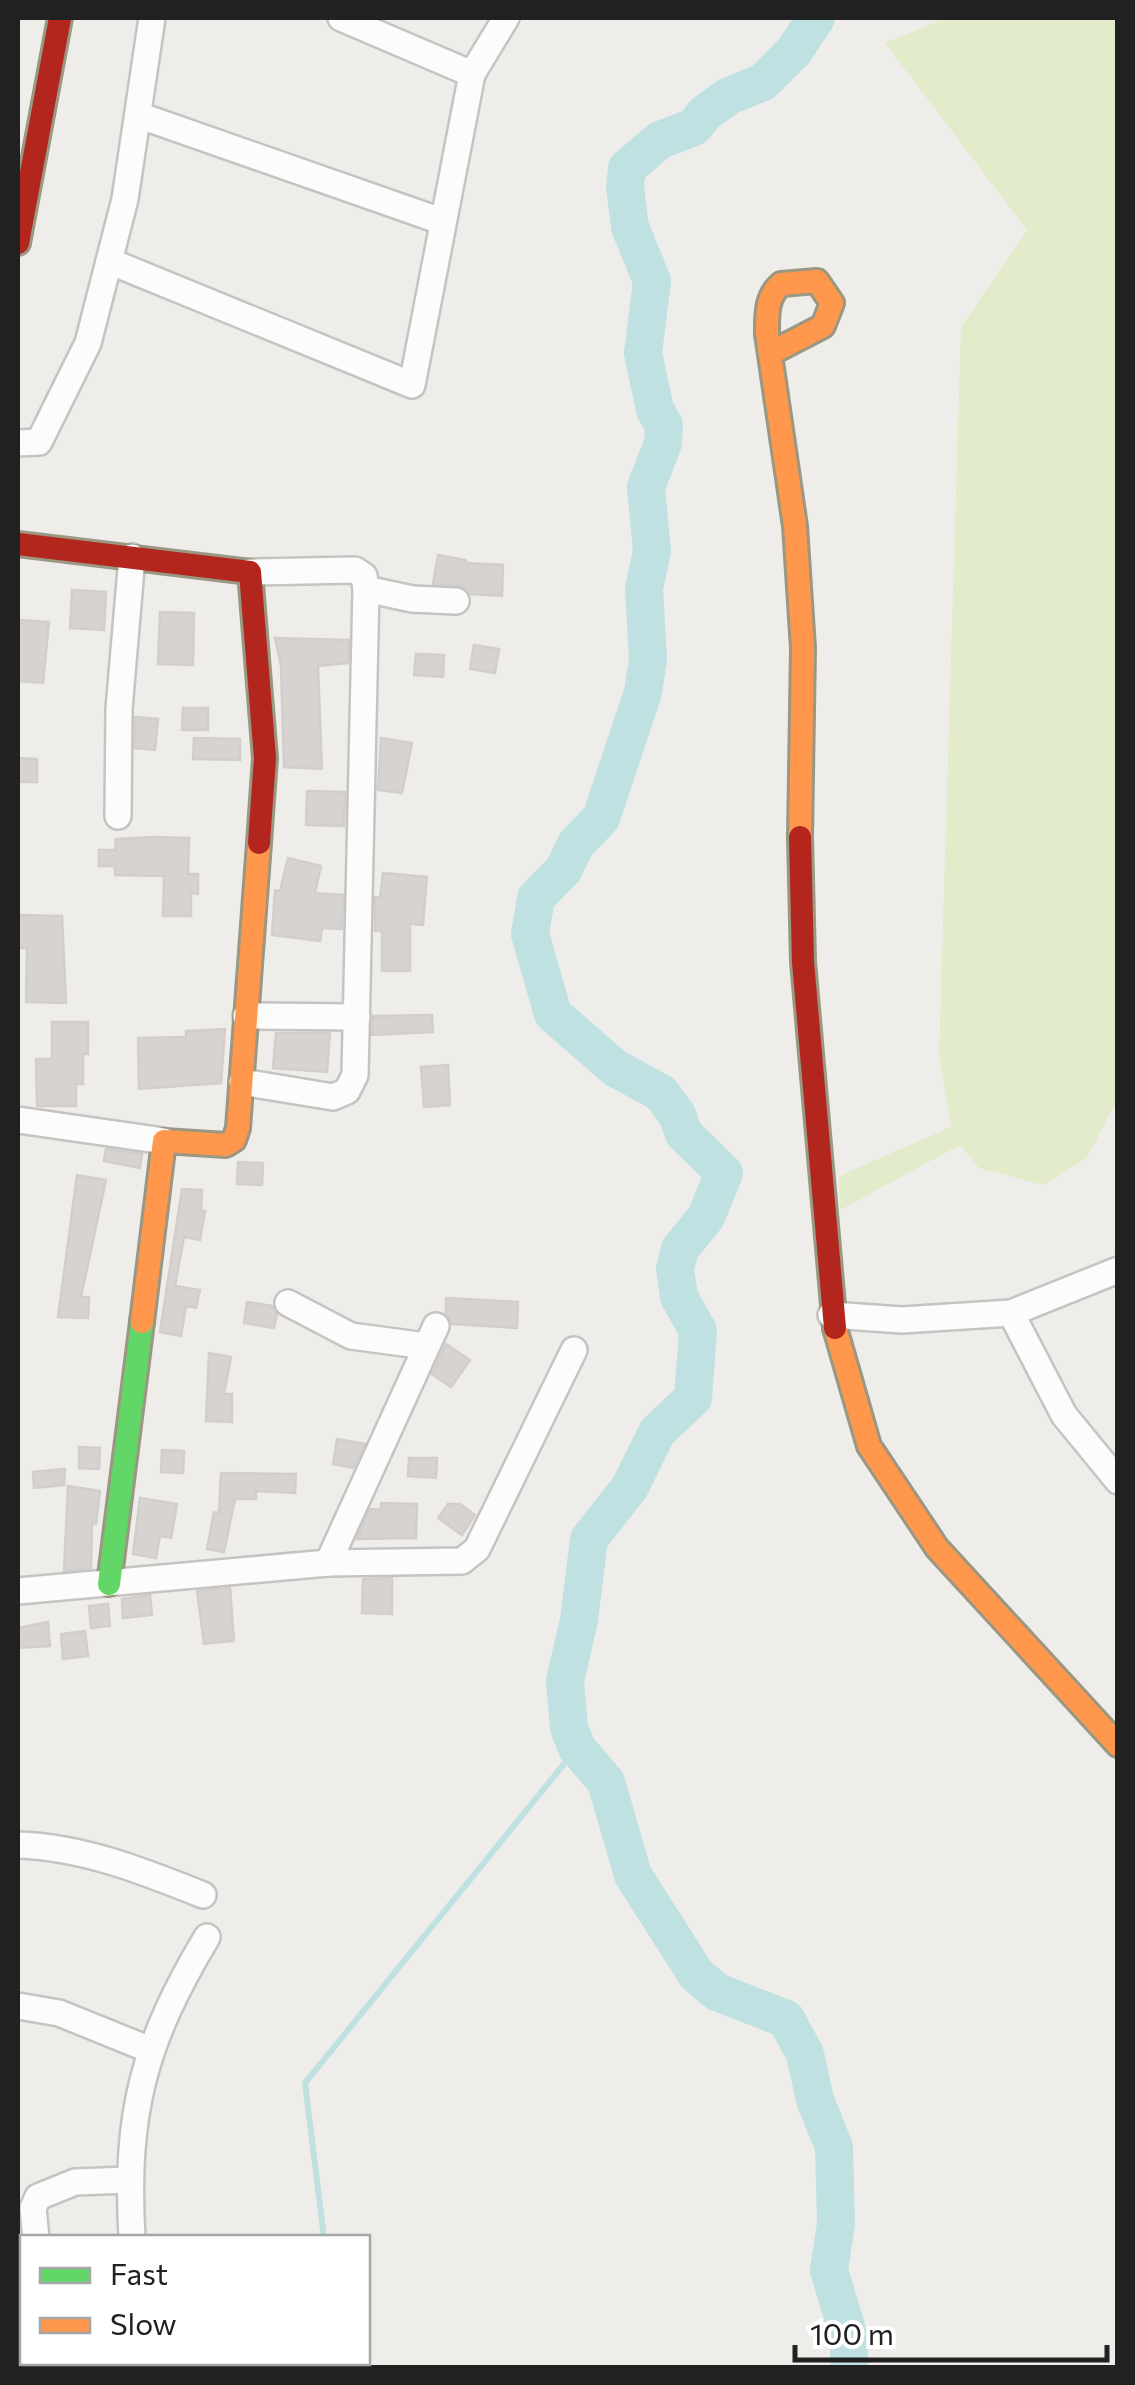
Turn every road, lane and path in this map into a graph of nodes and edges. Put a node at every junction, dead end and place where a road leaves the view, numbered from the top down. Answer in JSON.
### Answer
{"nodes":[{"id":1,"x":60,"y":18,"type":"edge"},
{"id":2,"x":152,"y":18,"type":"edge"},
{"id":3,"x":341,"y":18,"type":"edge"},
{"id":4,"x":506,"y":18,"type":"edge"},
{"id":5,"x":472,"y":74,"type":"junction"},
{"id":6,"x":138,"y":115,"type":"junction"},
{"id":7,"x":441,"y":221,"type":"junction"},
{"id":8,"x":18,"y":243,"type":"edge"},
{"id":9,"x":109,"y":261,"type":"junction"},
{"id":10,"x":771,"y":353,"type":"dead end"},
{"id":11,"x":18,"y":443,"type":"edge"},
{"id":12,"x":18,"y":544,"type":"edge"},
{"id":13,"x":132,"y":557,"type":"junction"},
{"id":14,"x":250,"y":572,"type":"junction"},
{"id":15,"x":366,"y":588,"type":"junction"},
{"id":16,"x":456,"y":601,"type":"dead end"},
{"id":17,"x":118,"y":816,"type":"dead end"},
{"id":18,"x":246,"y":1016,"type":"junction"},
{"id":19,"x":357,"y":1017,"type":"junction"},
{"id":20,"x":242,"y":1082,"type":"junction"},
{"id":21,"x":18,"y":1120,"type":"edge"},
{"id":22,"x":164,"y":1142,"type":"junction"},
{"id":23,"x":1118,"y":1270,"type":"edge"},
{"id":24,"x":288,"y":1303,"type":"dead end"},
{"id":25,"x":1010,"y":1313,"type":"junction"},
{"id":26,"x":831,"y":1315,"type":"junction"},
{"id":27,"x":574,"y":1350,"type":"dead end"},
{"id":28,"x":1107,"y":1452,"type":"edge"},
{"id":29,"x":1118,"y":1481,"type":"edge"},
{"id":30,"x":328,"y":1563,"type":"junction"},
{"id":31,"x":108,"y":1584,"type":"junction"},
{"id":32,"x":18,"y":1591,"type":"edge"},
{"id":33,"x":1118,"y":1745,"type":"edge"},
{"id":34,"x":18,"y":1845,"type":"edge"},
{"id":35,"x":203,"y":1895,"type":"dead end"},
{"id":36,"x":208,"y":1937,"type":"dead end"},
{"id":37,"x":18,"y":2006,"type":"edge"},
{"id":38,"x":148,"y":2049,"type":"junction"},
{"id":39,"x":129,"y":2180,"type":"junction"},
{"id":40,"x":36,"y":2235,"type":"edge"},
{"id":41,"x":132,"y":2235,"type":"edge"}],
"edges":[{"from":1,"to":8,"type":"street"},
{"from":2,"to":6,"type":"street"},
{"from":3,"to":5,"type":"street"},
{"from":4,"to":5,"type":"street"},
{"from":5,"to":7,"type":"street"},
{"from":6,"to":7,"type":"street"},
{"from":6,"to":9,"type":"street"},
{"from":7,"to":9,"type":"street"},
{"from":9,"to":11,"type":"street"},
{"from":10,"to":26,"type":"street"},
{"from":12,"to":13,"type":"street"},
{"from":13,"to":14,"type":"street"},
{"from":13,"to":17,"type":"street"},
{"from":14,"to":15,"type":"street"},
{"from":14,"to":18,"type":"street"},
{"from":15,"to":16,"type":"street"},
{"from":15,"to":19,"type":"street"},
{"from":18,"to":19,"type":"street"},
{"from":18,"to":20,"type":"street"},
{"from":19,"to":20,"type":"street"},
{"from":20,"to":22,"type":"street"},
{"from":21,"to":22,"type":"street"},
{"from":22,"to":31,"type":"street"},
{"from":23,"to":25,"type":"street"},
{"from":24,"to":30,"type":"street"},
{"from":25,"to":26,"type":"street"},
{"from":25,"to":28,"type":"street"},
{"from":26,"to":33,"type":"street"},
{"from":27,"to":30,"type":"street"},
{"from":28,"to":29,"type":"street"},
{"from":30,"to":31,"type":"street"},
{"from":31,"to":32,"type":"street"},
{"from":34,"to":35,"type":"street"},
{"from":36,"to":38,"type":"street"},
{"from":37,"to":38,"type":"street"},
{"from":38,"to":39,"type":"street"},
{"from":39,"to":40,"type":"street"},
{"from":39,"to":41,"type":"street"}]}
